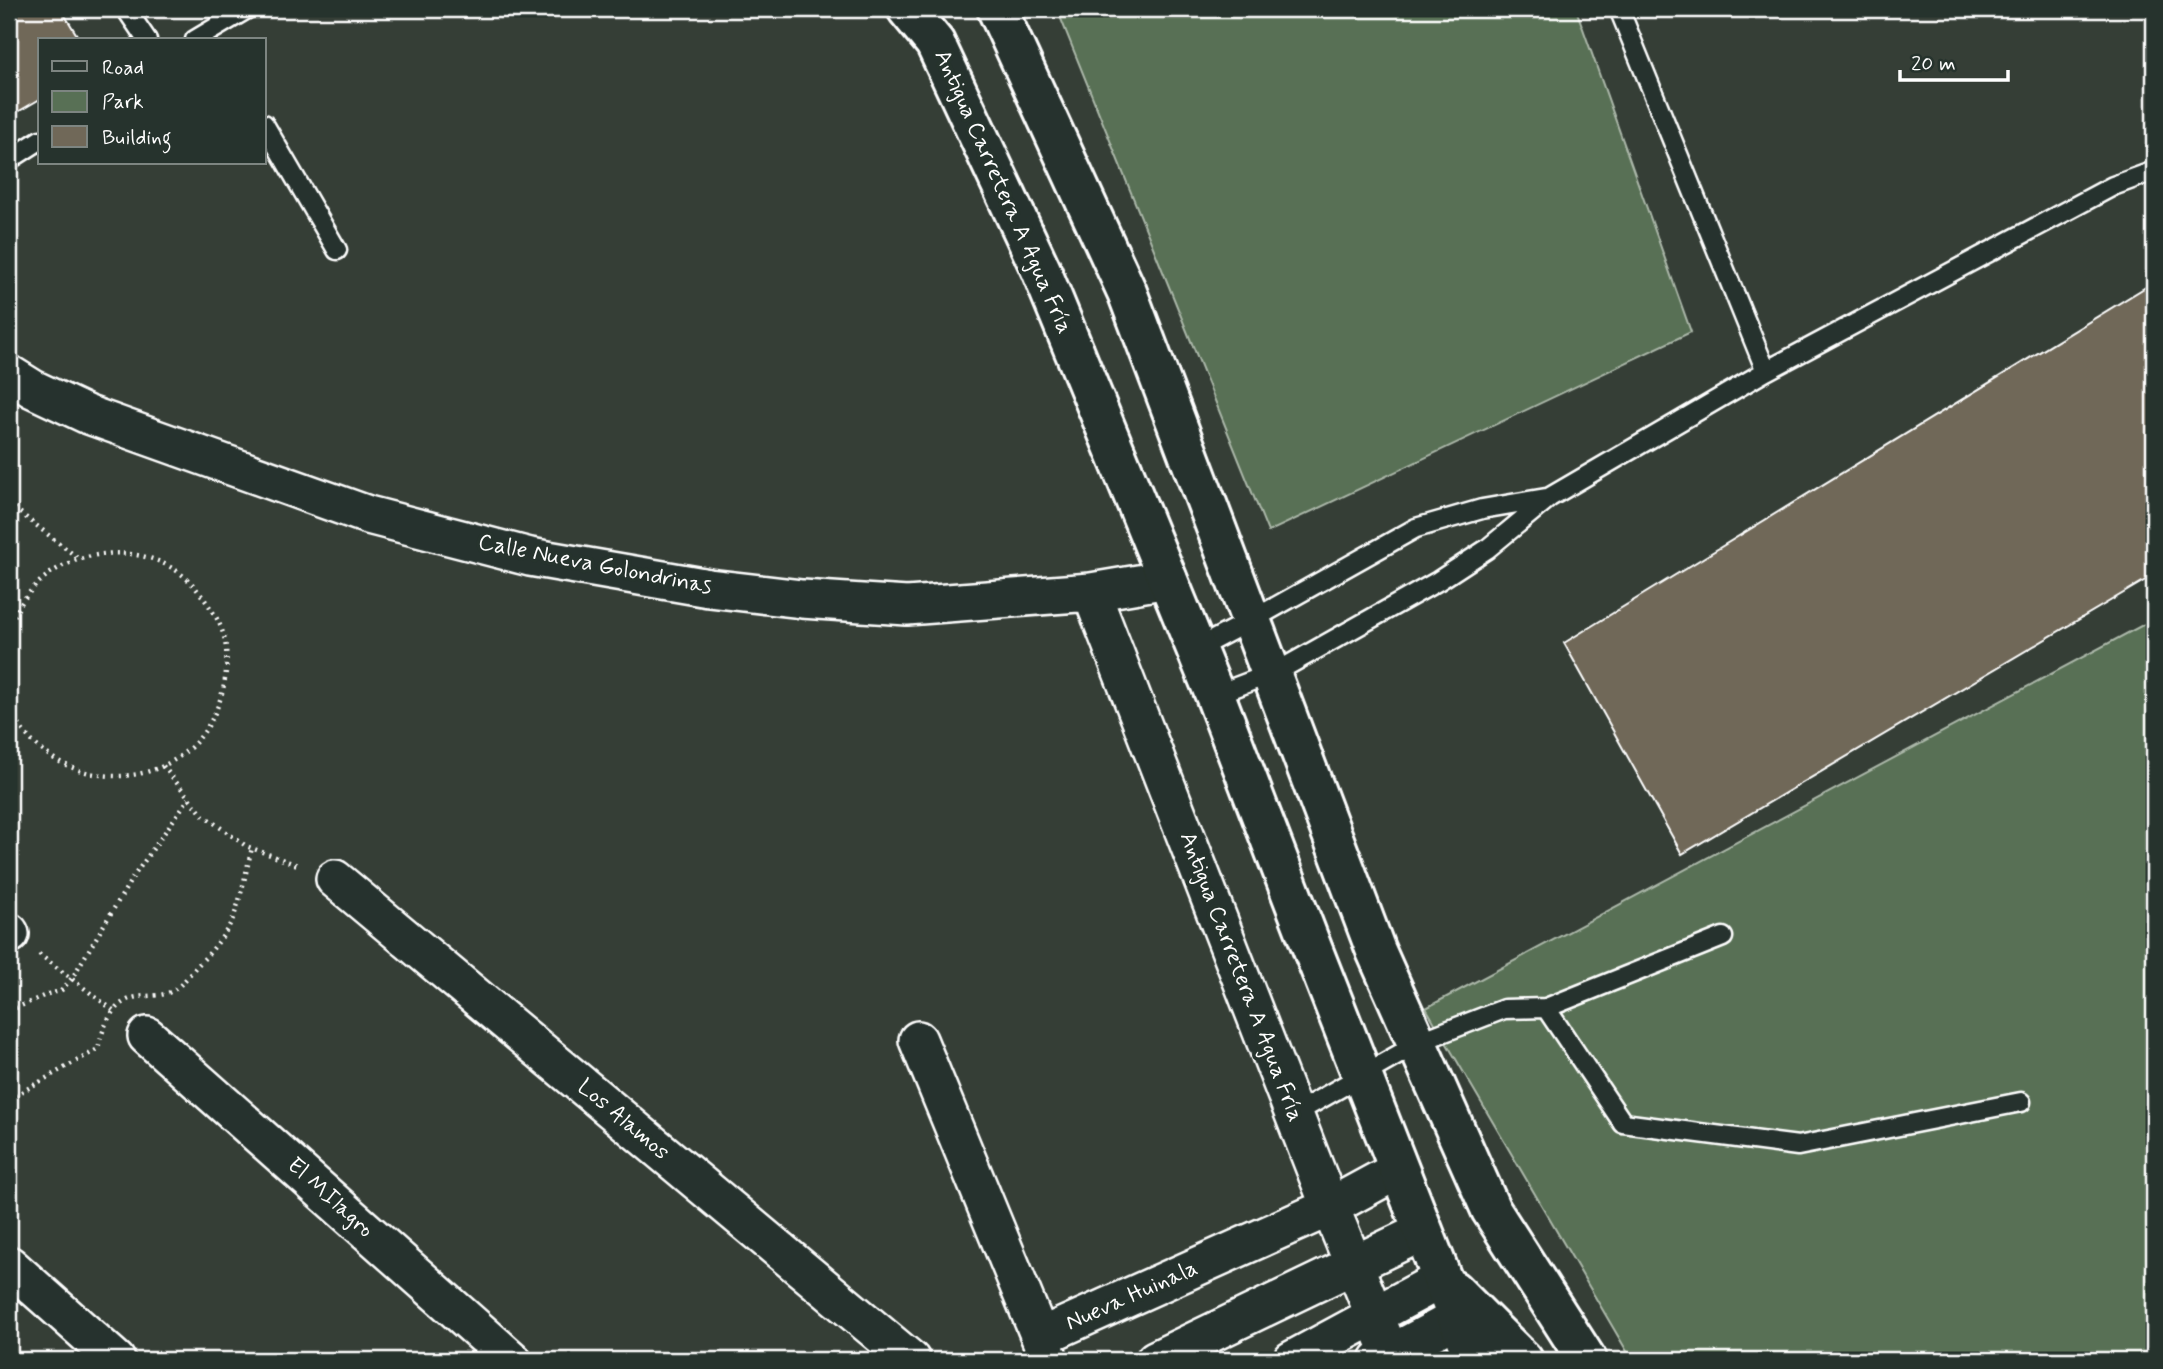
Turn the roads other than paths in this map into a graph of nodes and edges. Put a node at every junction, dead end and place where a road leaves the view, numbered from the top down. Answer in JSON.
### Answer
{"nodes":[{"id":1,"x":126,"y":9,"type":"edge"},
{"id":2,"x":247,"y":9,"type":"edge"},
{"id":3,"x":907,"y":9,"type":"edge"},
{"id":4,"x":996,"y":9,"type":"edge"},
{"id":5,"x":1619,"y":9,"type":"edge"},
{"id":6,"x":207,"y":37,"type":"edge"},
{"id":7,"x":146,"y":38,"type":"edge"},
{"id":8,"x":266,"y":127,"type":"edge"},
{"id":9,"x":38,"y":141,"type":"edge"},
{"id":10,"x":9,"y":160,"type":"edge"},
{"id":11,"x":2154,"y":171,"type":"edge"},
{"id":12,"x":337,"y":250,"type":"dead end"},
{"id":13,"x":1766,"y":372,"type":"junction"},
{"id":14,"x":9,"y":373,"type":"edge"},
{"id":15,"x":1550,"y":498,"type":"junction"},
{"id":16,"x":1168,"y":579,"type":"junction"},
{"id":17,"x":1091,"y":592,"type":"junction"},
{"id":18,"x":1251,"y":621,"type":"junction"},
{"id":19,"x":1196,"y":649,"type":"junction"},
{"id":20,"x":1271,"y":673,"type":"junction"},
{"id":21,"x":1215,"y":695,"type":"junction"},
{"id":22,"x":335,"y":879,"type":"road end"},
{"id":23,"x":1723,"y":937,"type":"dead end"},
{"id":24,"x":1546,"y":1008,"type":"junction"},
{"id":25,"x":147,"y":1036,"type":"road end"},
{"id":26,"x":918,"y":1040,"type":"dead end"},
{"id":27,"x":1417,"y":1044,"type":"junction"},
{"id":28,"x":1362,"y":1075,"type":"junction"},
{"id":29,"x":2021,"y":1102,"type":"dead end"},
{"id":30,"x":1294,"y":1114,"type":"junction"},
{"id":31,"x":1398,"y":1170,"type":"junction"},
{"id":32,"x":1330,"y":1208,"type":"junction"},
{"id":33,"x":1422,"y":1232,"type":"junction"},
{"id":34,"x":1353,"y":1264,"type":"junction"},
{"id":35,"x":9,"y":1265,"type":"edge"},
{"id":36,"x":1442,"y":1279,"type":"junction"},
{"id":37,"x":1375,"y":1314,"type":"junction"},
{"id":38,"x":1457,"y":1318,"type":"junction"},
{"id":39,"x":1045,"y":1349,"type":"edge"},
{"id":40,"x":1388,"y":1358,"type":"edge"},
{"id":41,"x":116,"y":1360,"type":"edge"},
{"id":42,"x":512,"y":1360,"type":"edge"},
{"id":43,"x":911,"y":1360,"type":"edge"},
{"id":44,"x":1155,"y":1360,"type":"edge"},
{"id":45,"x":1292,"y":1360,"type":"edge"},
{"id":46,"x":1474,"y":1360,"type":"edge"},
{"id":47,"x":1523,"y":1360,"type":"edge"},
{"id":48,"x":1587,"y":1360,"type":"edge"}],
"edges":[{"from":1,"to":7,"type":"lane"},
{"from":2,"to":6,"type":"lane"},
{"from":3,"to":16,"type":"street","name":"Antigua Carretera A Agua Fría"},
{"from":4,"to":18,"type":"street"},
{"from":5,"to":13,"type":"lane"},
{"from":8,"to":12,"type":"lane"},
{"from":9,"to":10,"type":"lane"},
{"from":11,"to":13,"type":"lane"},
{"from":13,"to":15,"type":"lane"},
{"from":14,"to":17,"type":"street","name":"Calle Nueva Golondrinas"},
{"from":15,"to":18,"type":"lane"},
{"from":15,"to":20,"type":"lane"},
{"from":16,"to":17,"type":"street","name":"Calle Nueva Golondrinas"},
{"from":16,"to":19,"type":"street","name":"Antigua Carretera A Agua Fría"},
{"from":17,"to":30,"type":"street","name":"Antigua Carretera A Agua Fría"},
{"from":18,"to":19,"type":"lane"},
{"from":18,"to":20,"type":"street"},
{"from":19,"to":21,"type":"street","name":"Antigua Carretera A Agua Fría"},
{"from":20,"to":21,"type":"lane"},
{"from":20,"to":27,"type":"street"},
{"from":21,"to":28,"type":"street","name":"Antigua Carretera A Agua Fría"},
{"from":22,"to":43,"type":"street","name":"Los Alamos"},
{"from":23,"to":24,"type":"lane"},
{"from":24,"to":27,"type":"lane"},
{"from":24,"to":29,"type":"lane"},
{"from":25,"to":42,"type":"street","name":"El MIlagro"},
{"from":26,"to":39,"type":"street","name":"Nueva Huinala"},
{"from":27,"to":28,"type":"lane"},
{"from":27,"to":48,"type":"street"},
{"from":28,"to":30,"type":"lane"},
{"from":28,"to":31,"type":"street","name":"Antigua Carretera A Agua Fría"},
{"from":30,"to":32,"type":"street","name":"Antigua Carretera A Agua Fría"},
{"from":31,"to":32,"type":"street","name":"Nueva Huinala"},
{"from":31,"to":33,"type":"street","name":"Antigua Carretera A Agua Fría"},
{"from":32,"to":34,"type":"street","name":"Antigua Carretera A Agua Fría"},
{"from":32,"to":39,"type":"street","name":"Nueva Huinala"},
{"from":33,"to":34,"type":"street"},
{"from":33,"to":36,"type":"street","name":"Antigua Carretera A Agua Fría"},
{"from":34,"to":37,"type":"street","name":"Antigua Carretera A Agua Fría"},
{"from":34,"to":44,"type":"street"},
{"from":35,"to":41,"type":"street"},
{"from":36,"to":37,"type":"street"},
{"from":36,"to":38,"type":"street","name":"Antigua Carretera A Agua Fría"},
{"from":36,"to":47,"type":"street"},
{"from":37,"to":40,"type":"street","name":"Antigua Carretera A Agua Fría"},
{"from":37,"to":45,"type":"street"},
{"from":38,"to":40,"type":"street"},
{"from":38,"to":46,"type":"street","name":"Antigua Carretera A Agua Fría"}]}
